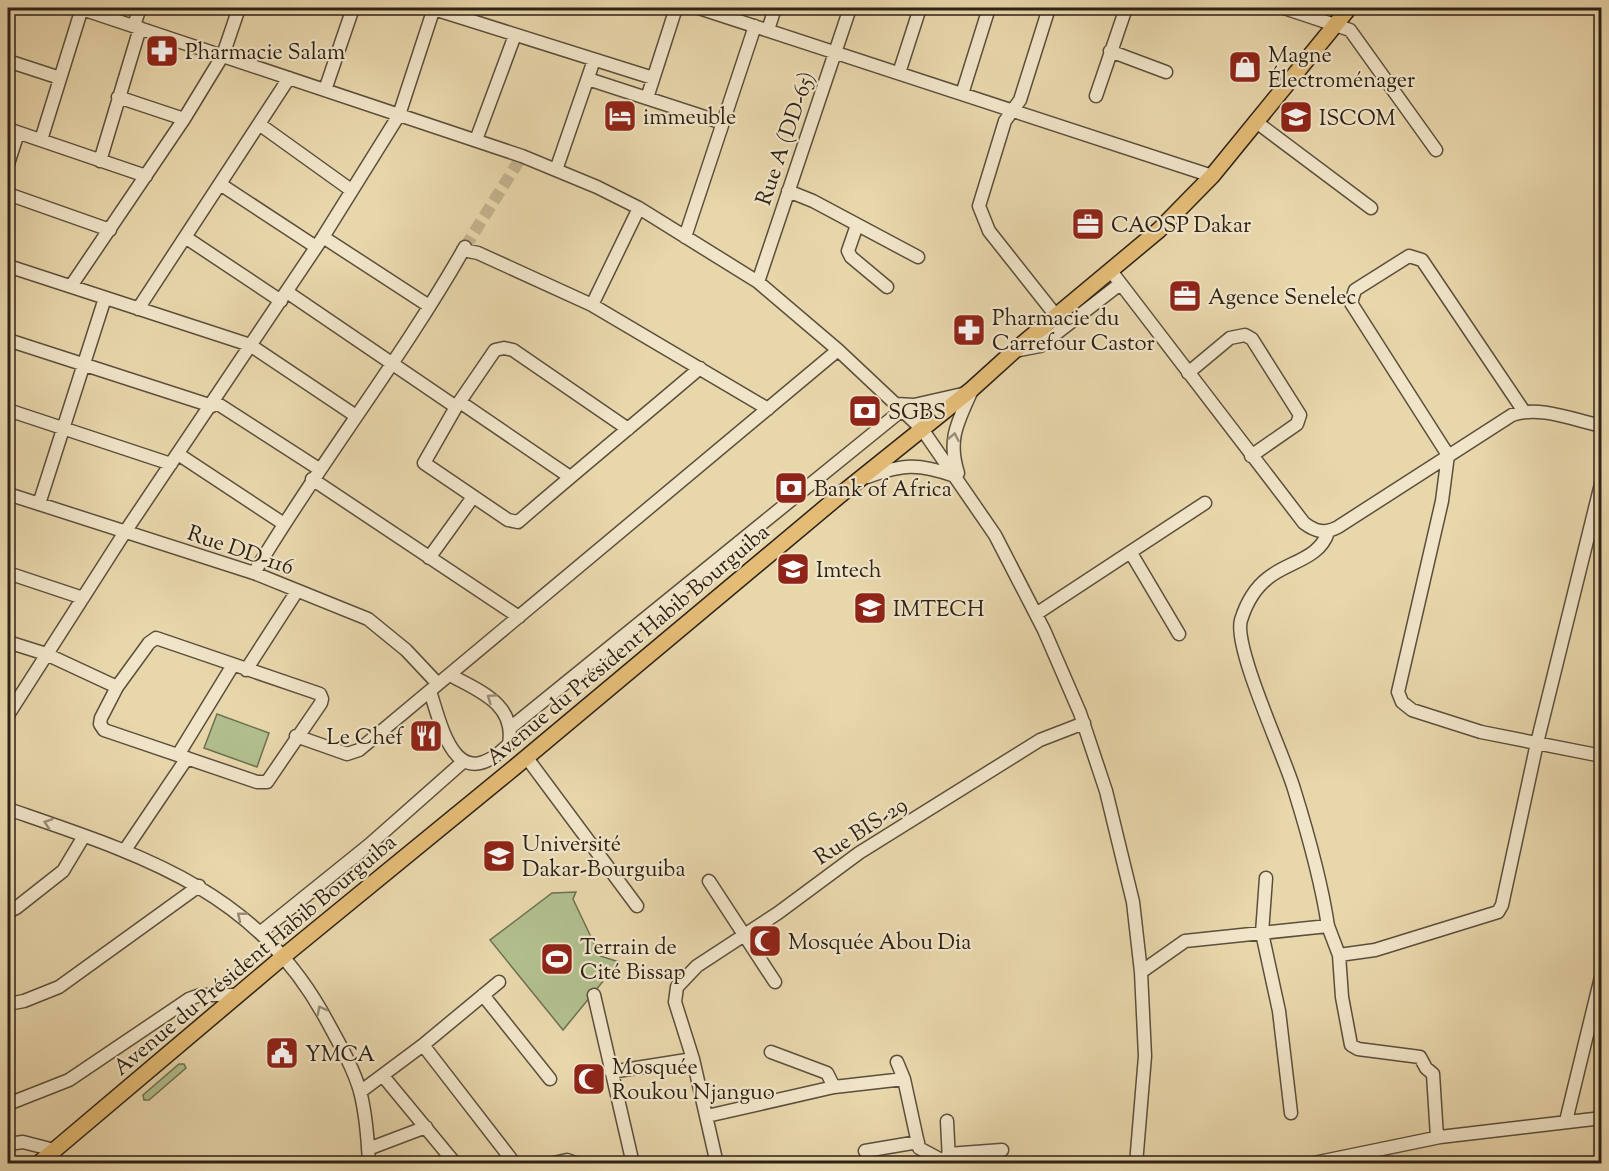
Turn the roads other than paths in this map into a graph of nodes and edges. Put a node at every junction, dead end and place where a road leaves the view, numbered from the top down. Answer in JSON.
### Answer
{"nodes":[{"id":1,"x":81,"y":8,"type":"edge"},
{"id":2,"x":140,"y":8,"type":"edge"},
{"id":3,"x":239,"y":8,"type":"edge"},
{"id":4,"x":353,"y":8,"type":"edge"},
{"id":5,"x":434,"y":8,"type":"edge"},
{"id":6,"x":676,"y":8,"type":"edge"},
{"id":7,"x":699,"y":8,"type":"edge"},
{"id":8,"x":775,"y":8,"type":"edge"},
{"id":9,"x":850,"y":8,"type":"edge"},
{"id":10,"x":920,"y":8,"type":"edge"},
{"id":11,"x":989,"y":8,"type":"edge"},
{"id":12,"x":1049,"y":8,"type":"edge"},
{"id":13,"x":1126,"y":8,"type":"edge"},
{"id":14,"x":1284,"y":8,"type":"edge"},
{"id":15,"x":1348,"y":8,"type":"edge"},
{"id":16,"x":1335,"y":24,"type":"junction"},
{"id":17,"x":755,"y":26,"type":"junction"},
{"id":18,"x":137,"y":27,"type":"junction"},
{"id":19,"x":768,"y":30,"type":"junction"},
{"id":20,"x":515,"y":35,"type":"junction"},
{"id":21,"x":1110,"y":51,"type":"junction"},
{"id":22,"x":835,"y":52,"type":"junction"},
{"id":23,"x":223,"y":55,"type":"junction"},
{"id":24,"x":594,"y":60,"type":"junction"},
{"id":25,"x":8,"y":61,"type":"edge"},
{"id":26,"x":1166,"y":72,"type":"dead end"},
{"id":27,"x":899,"y":73,"type":"junction"},
{"id":28,"x":60,"y":78,"type":"junction"},
{"id":29,"x":289,"y":78,"type":"junction"},
{"id":30,"x":653,"y":78,"type":"junction"},
{"id":31,"x":588,"y":80,"type":"junction"},
{"id":32,"x":325,"y":90,"type":"junction"},
{"id":33,"x":962,"y":94,"type":"junction"},
{"id":34,"x":118,"y":96,"type":"junction"},
{"id":35,"x":1096,"y":96,"type":"dead end"},
{"id":36,"x":647,"y":98,"type":"junction"},
{"id":37,"x":1013,"y":110,"type":"junction"},
{"id":38,"x":399,"y":115,"type":"junction"},
{"id":39,"x":184,"y":119,"type":"junction"},
{"id":40,"x":1255,"y":121,"type":"junction"},
{"id":41,"x":723,"y":123,"type":"junction"},
{"id":42,"x":259,"y":124,"type":"junction"},
{"id":43,"x":13,"y":131,"type":"edge"},
{"id":44,"x":476,"y":140,"type":"junction"},
{"id":45,"x":41,"y":141,"type":"junction"},
{"id":46,"x":1436,"y":150,"type":"dead end"},
{"id":47,"x":100,"y":160,"type":"junction"},
{"id":48,"x":8,"y":165,"type":"edge"},
{"id":49,"x":556,"y":170,"type":"junction"},
{"id":50,"x":146,"y":176,"type":"junction"},
{"id":51,"x":1212,"y":176,"type":"junction"},
{"id":52,"x":220,"y":184,"type":"junction"},
{"id":53,"x":351,"y":190,"type":"junction"},
{"id":54,"x":788,"y":191,"type":"junction"},
{"id":55,"x":8,"y":194,"type":"edge"},
{"id":56,"x":639,"y":208,"type":"junction"},
{"id":57,"x":1371,"y":208,"type":"dead end"},
{"id":58,"x":857,"y":225,"type":"junction"},
{"id":59,"x":110,"y":230,"type":"junction"},
{"id":60,"x":185,"y":237,"type":"junction"},
{"id":61,"x":686,"y":237,"type":"junction"},
{"id":62,"x":320,"y":242,"type":"junction"},
{"id":63,"x":918,"y":257,"type":"dead end"},
{"id":64,"x":8,"y":266,"type":"edge"},
{"id":65,"x":1111,"y":271,"type":"junction"},
{"id":66,"x":758,"y":282,"type":"junction"},
{"id":67,"x":1120,"y":284,"type":"junction"},
{"id":68,"x":71,"y":286,"type":"junction"},
{"id":69,"x":887,"y":287,"type":"dead end"},
{"id":70,"x":284,"y":296,"type":"junction"},
{"id":71,"x":105,"y":298,"type":"junction"},
{"id":72,"x":592,"y":305,"type":"junction"},
{"id":73,"x":429,"y":306,"type":"junction"},
{"id":74,"x":138,"y":309,"type":"junction"},
{"id":75,"x":1057,"y":317,"type":"junction"},
{"id":76,"x":8,"y":340,"type":"edge"},
{"id":77,"x":250,"y":345,"type":"junction"},
{"id":78,"x":838,"y":350,"type":"junction"},
{"id":79,"x":1014,"y":351,"type":"junction"},
{"id":80,"x":392,"y":363,"type":"junction"},
{"id":81,"x":84,"y":364,"type":"junction"},
{"id":82,"x":700,"y":368,"type":"junction"},
{"id":83,"x":1188,"y":373,"type":"junction"},
{"id":84,"x":970,"y":391,"type":"junction"},
{"id":85,"x":213,"y":404,"type":"junction"},
{"id":86,"x":458,"y":404,"type":"junction"},
{"id":87,"x":899,"y":407,"type":"junction"},
{"id":88,"x":768,"y":409,"type":"junction"},
{"id":89,"x":8,"y":410,"type":"edge"},
{"id":90,"x":1523,"y":410,"type":"junction"},
{"id":91,"x":356,"y":416,"type":"junction"},
{"id":92,"x":1602,"y":426,"type":"edge"},
{"id":93,"x":63,"y":429,"type":"junction"},
{"id":94,"x":628,"y":429,"type":"junction"},
{"id":95,"x":922,"y":429,"type":"junction"},
{"id":96,"x":1448,"y":455,"type":"junction"},
{"id":97,"x":1251,"y":456,"type":"junction"},
{"id":98,"x":175,"y":459,"type":"junction"},
{"id":99,"x":316,"y":474,"type":"junction"},
{"id":100,"x":570,"y":477,"type":"junction"},
{"id":101,"x":1602,"y":480,"type":"edge"},
{"id":102,"x":857,"y":481,"type":"junction"},
{"id":103,"x":958,"y":481,"type":"junction"},
{"id":104,"x":8,"y":494,"type":"edge"},
{"id":105,"x":473,"y":497,"type":"junction"},
{"id":106,"x":1205,"y":503,"type":"dead end"},
{"id":107,"x":39,"y":504,"type":"junction"},
{"id":108,"x":284,"y":524,"type":"junction"},
{"id":109,"x":125,"y":532,"type":"junction"},
{"id":110,"x":1328,"y":532,"type":"junction"},
{"id":111,"x":1131,"y":553,"type":"junction"},
{"id":112,"x":429,"y":558,"type":"junction"},
{"id":113,"x":8,"y":573,"type":"edge"},
{"id":114,"x":254,"y":573,"type":"junction"},
{"id":115,"x":297,"y":591,"type":"junction"},
{"id":116,"x":83,"y":598,"type":"junction"},
{"id":117,"x":1036,"y":614,"type":"junction"},
{"id":118,"x":519,"y":616,"type":"junction"},
{"id":119,"x":1179,"y":634,"type":"dead end"},
{"id":120,"x":8,"y":642,"type":"edge"},
{"id":121,"x":46,"y":654,"type":"junction"},
{"id":122,"x":233,"y":665,"type":"junction"},
{"id":123,"x":246,"y":670,"type":"junction"},
{"id":124,"x":450,"y":675,"type":"junction"},
{"id":125,"x":117,"y":687,"type":"junction"},
{"id":126,"x":434,"y":688,"type":"junction"},
{"id":127,"x":8,"y":715,"type":"edge"},
{"id":128,"x":1084,"y":723,"type":"junction"},
{"id":129,"x":510,"y":728,"type":"junction"},
{"id":130,"x":296,"y":736,"type":"junction"},
{"id":131,"x":1537,"y":743,"type":"junction"},
{"id":132,"x":498,"y":754,"type":"junction"},
{"id":133,"x":182,"y":756,"type":"junction"},
{"id":134,"x":1602,"y":756,"type":"edge"},
{"id":135,"x":464,"y":761,"type":"junction"},
{"id":136,"x":521,"y":763,"type":"junction"},
{"id":137,"x":8,"y":809,"type":"edge"},
{"id":138,"x":84,"y":836,"type":"junction"},
{"id":139,"x":125,"y":850,"type":"junction"},
{"id":140,"x":1266,"y":878,"type":"dead end"},
{"id":141,"x":710,"y":881,"type":"dead end"},
{"id":142,"x":199,"y":886,"type":"junction"},
{"id":143,"x":637,"y":906,"type":"dead end"},
{"id":144,"x":8,"y":912,"type":"edge"},
{"id":145,"x":1328,"y":926,"type":"junction"},
{"id":146,"x":261,"y":932,"type":"junction"},
{"id":147,"x":1262,"y":933,"type":"junction"},
{"id":148,"x":745,"y":934,"type":"junction"},
{"id":149,"x":284,"y":956,"type":"junction"},
{"id":150,"x":1339,"y":956,"type":"junction"},
{"id":151,"x":1141,"y":972,"type":"junction"},
{"id":152,"x":1602,"y":973,"type":"edge"},
{"id":153,"x":499,"y":982,"type":"dead end"},
{"id":154,"x":775,"y":982,"type":"dead end"},
{"id":155,"x":237,"y":995,"type":"junction"},
{"id":156,"x":483,"y":995,"type":"junction"},
{"id":157,"x":594,"y":995,"type":"dead end"},
{"id":158,"x":8,"y":1004,"type":"edge"},
{"id":159,"x":423,"y":1045,"type":"junction"},
{"id":160,"x":771,"y":1052,"type":"dead end"},
{"id":161,"x":693,"y":1059,"type":"junction"},
{"id":162,"x":897,"y":1062,"type":"dead end"},
{"id":163,"x":610,"y":1072,"type":"junction"},
{"id":164,"x":383,"y":1076,"type":"junction"},
{"id":165,"x":550,"y":1079,"type":"dead end"},
{"id":166,"x":904,"y":1079,"type":"junction"},
{"id":167,"x":834,"y":1087,"type":"junction"},
{"id":168,"x":360,"y":1092,"type":"junction"},
{"id":169,"x":8,"y":1104,"type":"edge"},
{"id":170,"x":1291,"y":1113,"type":"dead end"},
{"id":171,"x":707,"y":1116,"type":"junction"},
{"id":172,"x":1602,"y":1118,"type":"edge"},
{"id":173,"x":947,"y":1121,"type":"dead end"},
{"id":174,"x":1566,"y":1121,"type":"junction"},
{"id":175,"x":426,"y":1127,"type":"junction"},
{"id":176,"x":1437,"y":1137,"type":"junction"},
{"id":177,"x":918,"y":1142,"type":"junction"},
{"id":178,"x":8,"y":1144,"type":"edge"},
{"id":179,"x":368,"y":1149,"type":"junction"},
{"id":180,"x":54,"y":1150,"type":"junction"},
{"id":181,"x":1002,"y":1150,"type":"dead end"},
{"id":182,"x":865,"y":1152,"type":"dead end"},
{"id":183,"x":949,"y":1160,"type":"edge"},
{"id":184,"x":454,"y":1162,"type":"edge"},
{"id":185,"x":38,"y":1164,"type":"edge"},
{"id":186,"x":369,"y":1164,"type":"edge"},
{"id":187,"x":515,"y":1164,"type":"edge"},
{"id":188,"x":549,"y":1164,"type":"edge"},
{"id":189,"x":578,"y":1164,"type":"edge"},
{"id":190,"x":633,"y":1164,"type":"edge"},
{"id":191,"x":717,"y":1164,"type":"edge"},
{"id":192,"x":1136,"y":1164,"type":"edge"},
{"id":193,"x":1309,"y":1164,"type":"edge"}],
"edges":[{"from":1,"to":18,"type":"street"},
{"from":1,"to":28,"type":"street"},
{"from":2,"to":18,"type":"street"},
{"from":3,"to":23,"type":"street"},
{"from":4,"to":32,"type":"street"},
{"from":5,"to":20,"type":"street"},
{"from":5,"to":38,"type":"street"},
{"from":6,"to":30,"type":"street"},
{"from":7,"to":17,"type":"street"},
{"from":8,"to":19,"type":"street"},
{"from":9,"to":22,"type":"street","name":"Rue A (DD-65)"},
{"from":10,"to":27,"type":"street"},
{"from":11,"to":33,"type":"street"},
{"from":12,"to":37,"type":"street"},
{"from":13,"to":21,"type":"street"},
{"from":14,"to":16,"type":"street"},
{"from":15,"to":16,"type":"main road","name":"Avenue du Président Habib Bourguiba"},
{"from":16,"to":40,"type":"main road","name":"Avenue du Président Habib Bourguiba"},
{"from":16,"to":46,"type":"street"},
{"from":17,"to":19,"type":"street"},
{"from":17,"to":41,"type":"street"},
{"from":18,"to":23,"type":"street"},
{"from":18,"to":34,"type":"street"},
{"from":19,"to":22,"type":"street"},
{"from":20,"to":24,"type":"street"},
{"from":20,"to":44,"type":"street"},
{"from":21,"to":26,"type":"street"},
{"from":21,"to":35,"type":"street"},
{"from":22,"to":27,"type":"street"},
{"from":22,"to":54,"type":"street","name":"Rue A (DD-65)"},
{"from":23,"to":29,"type":"street"},
{"from":23,"to":39,"type":"street"},
{"from":24,"to":30,"type":"street"},
{"from":24,"to":31,"type":"street"},
{"from":25,"to":28,"type":"street"},
{"from":27,"to":33,"type":"street"},
{"from":28,"to":45,"type":"street"},
{"from":29,"to":32,"type":"street"},
{"from":29,"to":42,"type":"street"},
{"from":30,"to":36,"type":"street"},
{"from":31,"to":36,"type":"street"},
{"from":31,"to":49,"type":"street"},
{"from":32,"to":38,"type":"street"},
{"from":33,"to":37,"type":"street"},
{"from":34,"to":39,"type":"street"},
{"from":34,"to":47,"type":"street"},
{"from":36,"to":41,"type":"street"},
{"from":37,"to":51,"type":"street"},
{"from":37,"to":75,"type":"street"},
{"from":38,"to":44,"type":"street"},
{"from":38,"to":53,"type":"street"},
{"from":39,"to":50,"type":"street"},
{"from":40,"to":51,"type":"main road","name":"Avenue du Président Habib Bourguiba"},
{"from":40,"to":57,"type":"street"},
{"from":41,"to":61,"type":"street"},
{"from":42,"to":52,"type":"street"},
{"from":42,"to":53,"type":"street"},
{"from":43,"to":45,"type":"street"},
{"from":43,"to":48,"type":"street"},
{"from":44,"to":49,"type":"street"},
{"from":45,"to":47,"type":"street"},
{"from":47,"to":50,"type":"street"},
{"from":49,"to":56,"type":"street"},
{"from":50,"to":59,"type":"street"},
{"from":51,"to":65,"type":"main road","name":"Avenue du Président Habib Bourguiba"},
{"from":52,"to":60,"type":"street"},
{"from":52,"to":62,"type":"street"},
{"from":53,"to":62,"type":"street"},
{"from":54,"to":58,"type":"street"},
{"from":54,"to":66,"type":"street","name":"Rue A (DD-65)"},
{"from":55,"to":59,"type":"street"},
{"from":56,"to":61,"type":"street"},
{"from":56,"to":72,"type":"street"},
{"from":58,"to":63,"type":"street"},
{"from":58,"to":69,"type":"street"},
{"from":59,"to":68,"type":"street"},
{"from":60,"to":70,"type":"street"},
{"from":60,"to":74,"type":"street"},
{"from":61,"to":66,"type":"street"},
{"from":62,"to":70,"type":"street"},
{"from":62,"to":73,"type":"street"},
{"from":64,"to":68,"type":"street"},
{"from":65,"to":67,"type":"street"},
{"from":65,"to":75,"type":"main road","name":"Avenue du Président Habib Bourguiba"},
{"from":66,"to":78,"type":"street"},
{"from":67,"to":79,"type":"street"},
{"from":67,"to":83,"type":"street"},
{"from":68,"to":71,"type":"street"},
{"from":70,"to":77,"type":"street"},
{"from":70,"to":80,"type":"street"},
{"from":71,"to":74,"type":"street"},
{"from":71,"to":81,"type":"street"},
{"from":72,"to":73,"type":"street"},
{"from":72,"to":82,"type":"street"},
{"from":73,"to":80,"type":"street"},
{"from":74,"to":77,"type":"street"},
{"from":75,"to":79,"type":"main road","name":"Avenue du Président Habib Bourguiba"},
{"from":76,"to":81,"type":"street"},
{"from":77,"to":85,"type":"street"},
{"from":77,"to":91,"type":"street"},
{"from":78,"to":87,"type":"street"},
{"from":78,"to":88,"type":"street"},
{"from":79,"to":84,"type":"main road","name":"Avenue du Président Habib Bourguiba"},
{"from":80,"to":86,"type":"street"},
{"from":80,"to":91,"type":"street"},
{"from":81,"to":85,"type":"street"},
{"from":81,"to":93,"type":"street"},
{"from":82,"to":88,"type":"street"},
{"from":82,"to":94,"type":"street"},
{"from":83,"to":97,"type":"street"},
{"from":83,"to":97,"type":"street"},
{"from":84,"to":87,"type":"street"},
{"from":84,"to":95,"type":"main road","name":"Avenue du Président Habib Bourguiba"},
{"from":103,"to":84,"type":"street","one_way":true},
{"from":85,"to":98,"type":"street"},
{"from":85,"to":99,"type":"street"},
{"from":86,"to":94,"type":"street"},
{"from":86,"to":100,"type":"street"},
{"from":86,"to":105,"type":"street"},
{"from":87,"to":95,"type":"street"},
{"from":87,"to":129,"type":"street"},
{"from":88,"to":118,"type":"street"},
{"from":89,"to":93,"type":"street"},
{"from":90,"to":92,"type":"street"},
{"from":90,"to":96,"type":"street"},
{"from":90,"to":96,"type":"street"},
{"from":91,"to":99,"type":"street"},
{"from":93,"to":98,"type":"street"},
{"from":93,"to":107,"type":"street"},
{"from":94,"to":100,"type":"street"},
{"from":95,"to":102,"type":"main road","name":"Avenue du Président Habib Bourguiba"},
{"from":95,"to":103,"type":"street"},
{"from":96,"to":110,"type":"street"},
{"from":96,"to":131,"type":"street"},
{"from":97,"to":110,"type":"street"},
{"from":98,"to":108,"type":"street"},
{"from":98,"to":109,"type":"street"},
{"from":99,"to":108,"type":"street"},
{"from":99,"to":112,"type":"street"},
{"from":100,"to":105,"type":"street"},
{"from":101,"to":131,"type":"street"},
{"from":102,"to":103,"type":"street"},
{"from":102,"to":136,"type":"main road","name":"Avenue du Président Habib Bourguiba"},
{"from":103,"to":117,"type":"street"},
{"from":104,"to":107,"type":"street","name":"Rue DD-116"},
{"from":105,"to":112,"type":"street"},
{"from":106,"to":111,"type":"street"},
{"from":107,"to":109,"type":"street","name":"Rue DD-116"},
{"from":108,"to":114,"type":"street"},
{"from":109,"to":114,"type":"street","name":"Rue DD-116"},
{"from":109,"to":116,"type":"street"},
{"from":110,"to":145,"type":"street"},
{"from":111,"to":117,"type":"street"},
{"from":111,"to":119,"type":"street"},
{"from":112,"to":118,"type":"street"},
{"from":113,"to":116,"type":"street"},
{"from":114,"to":115,"type":"street","name":"Rue DD-116"},
{"from":115,"to":123,"type":"street"},
{"from":115,"to":126,"type":"street","name":"Rue DD-116"},
{"from":116,"to":121,"type":"street"},
{"from":117,"to":128,"type":"street"},
{"from":118,"to":124,"type":"street"},
{"from":120,"to":121,"type":"street"},
{"from":121,"to":125,"type":"street"},
{"from":121,"to":127,"type":"street"},
{"from":122,"to":123,"type":"street"},
{"from":122,"to":125,"type":"street"},
{"from":122,"to":133,"type":"street"},
{"from":123,"to":130,"type":"street"},
{"from":124,"to":126,"type":"street"},
{"from":129,"to":124,"type":"street","one_way":true},
{"from":125,"to":133,"type":"street"},
{"from":126,"to":130,"type":"street"},
{"from":126,"to":135,"type":"street"},
{"from":128,"to":148,"type":"street","name":"Rue BIS-29"},
{"from":128,"to":151,"type":"street"},
{"from":129,"to":132,"type":"street"},
{"from":130,"to":133,"type":"street"},
{"from":131,"to":134,"type":"street"},
{"from":131,"to":150,"type":"street"},
{"from":132,"to":135,"type":"street"},
{"from":132,"to":136,"type":"street"},
{"from":133,"to":139,"type":"street"},
{"from":135,"to":146,"type":"street"},
{"from":136,"to":143,"type":"street"},
{"from":136,"to":149,"type":"main road","name":"Avenue du Président Habib Bourguiba"},
{"from":138,"to":137,"type":"street","one_way":true},
{"from":138,"to":139,"type":"street"},
{"from":138,"to":144,"type":"street"},
{"from":139,"to":142,"type":"street"},
{"from":140,"to":147,"type":"street"},
{"from":141,"to":148,"type":"street"},
{"from":146,"to":142,"type":"street","one_way":true},
{"from":142,"to":158,"type":"street"},
{"from":145,"to":147,"type":"street"},
{"from":145,"to":150,"type":"street"},
{"from":146,"to":149,"type":"street"},
{"from":147,"to":151,"type":"street"},
{"from":147,"to":170,"type":"street"},
{"from":148,"to":154,"type":"street"},
{"from":148,"to":161,"type":"street","name":"Rue BIS-29"},
{"from":149,"to":155,"type":"main road","name":"Avenue du Président Habib Bourguiba"},
{"from":168,"to":149,"type":"street","one_way":true},
{"from":150,"to":176,"type":"street"},
{"from":151,"to":192,"type":"street"},
{"from":152,"to":174,"type":"street"},
{"from":153,"to":156,"type":"street"},
{"from":155,"to":169,"type":"street"},
{"from":155,"to":180,"type":"main road","name":"Avenue du Président Habib Bourguiba"},
{"from":156,"to":159,"type":"street"},
{"from":156,"to":165,"type":"street"},
{"from":157,"to":163,"type":"street"},
{"from":159,"to":164,"type":"street"},
{"from":159,"to":187,"type":"street"},
{"from":160,"to":167,"type":"street"},
{"from":161,"to":163,"type":"street"},
{"from":161,"to":171,"type":"street"},
{"from":162,"to":166,"type":"street"},
{"from":163,"to":190,"type":"street"},
{"from":164,"to":168,"type":"street"},
{"from":164,"to":175,"type":"street"},
{"from":166,"to":167,"type":"street"},
{"from":166,"to":177,"type":"street"},
{"from":167,"to":171,"type":"street"},
{"from":168,"to":179,"type":"street"},
{"from":171,"to":191,"type":"street"},
{"from":172,"to":174,"type":"street"},
{"from":173,"to":183,"type":"street"},
{"from":174,"to":176,"type":"street"},
{"from":175,"to":179,"type":"street"},
{"from":175,"to":184,"type":"street"},
{"from":176,"to":193,"type":"street"},
{"from":177,"to":182,"type":"street"},
{"from":177,"to":183,"type":"street"},
{"from":178,"to":180,"type":"street"},
{"from":179,"to":186,"type":"street"},
{"from":180,"to":185,"type":"main road","name":"Avenue du Président Habib Bourguiba"},
{"from":181,"to":183,"type":"street"},
{"from":188,"to":189,"type":"street"}]}
